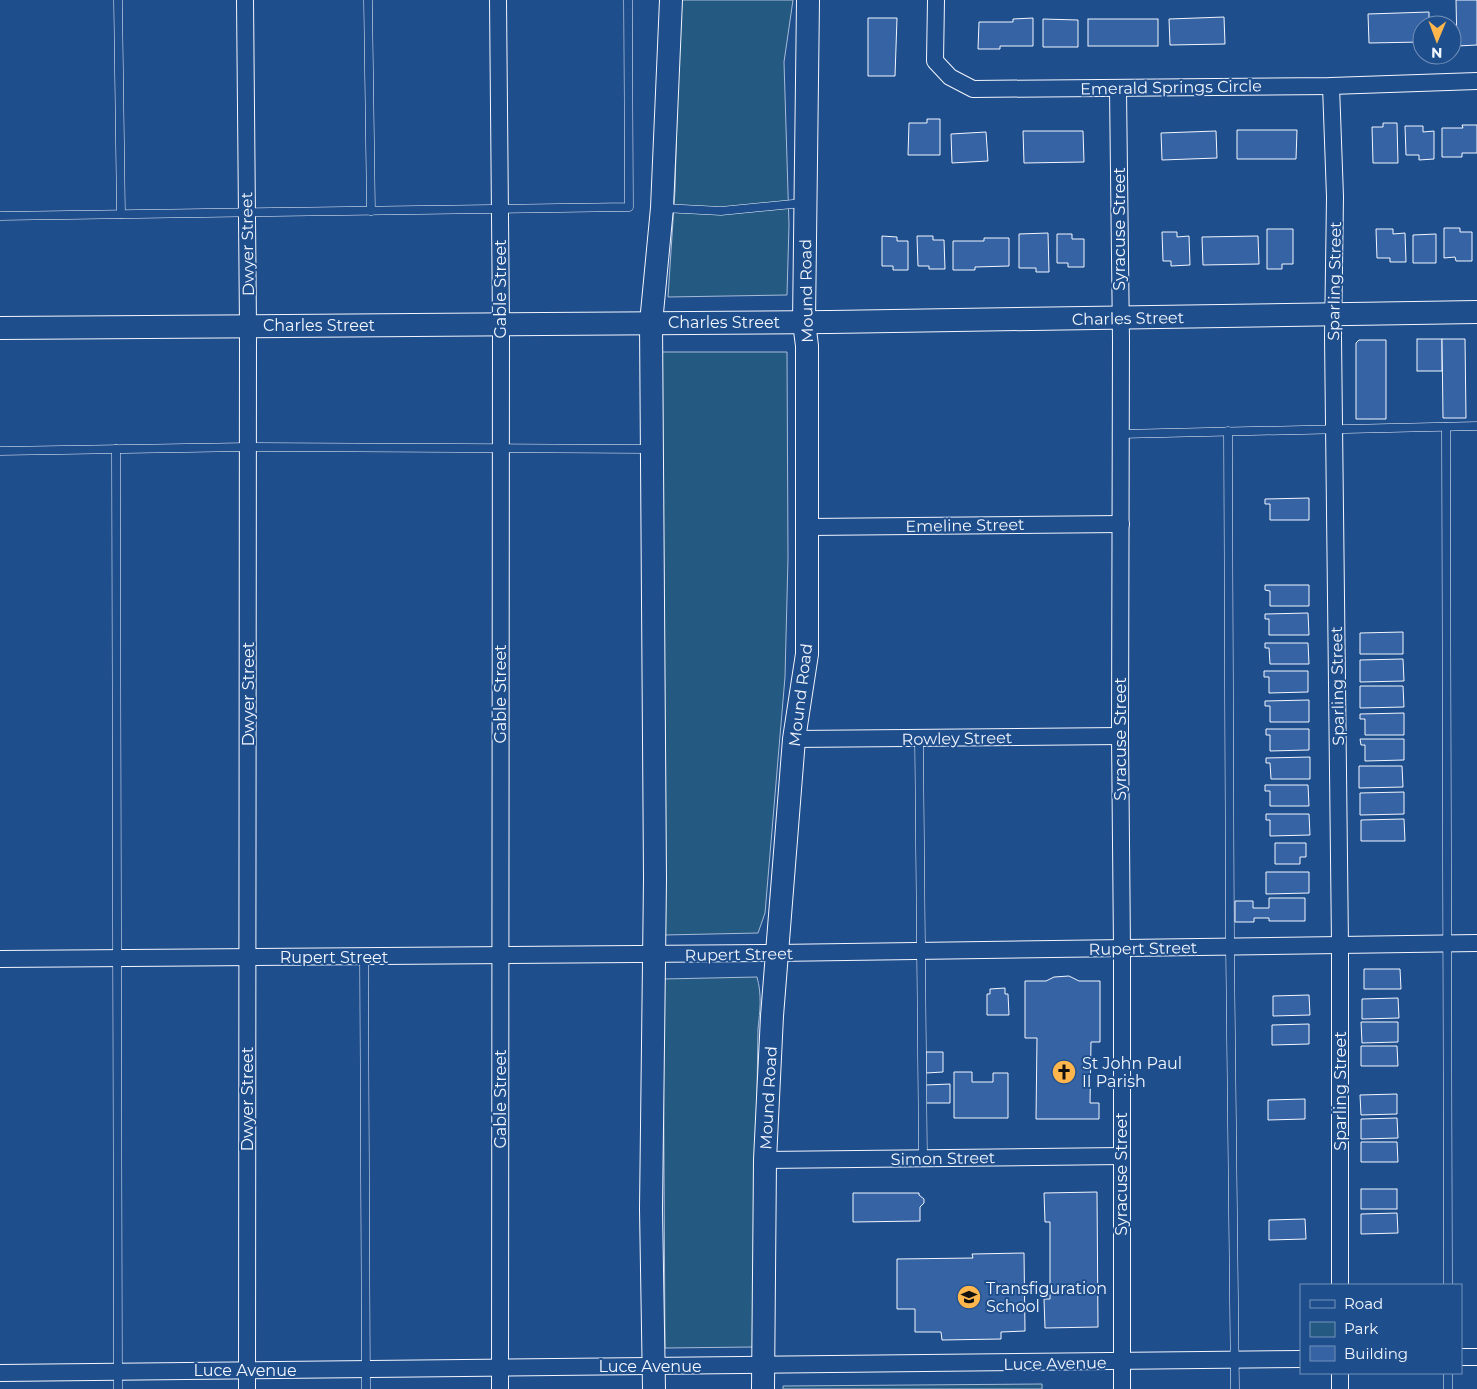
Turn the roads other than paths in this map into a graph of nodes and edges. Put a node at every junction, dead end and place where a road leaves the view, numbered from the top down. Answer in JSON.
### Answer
{"nodes":[{"id":1,"x":118,"y":0,"type":"edge"},
{"id":2,"x":245,"y":0,"type":"edge"},
{"id":3,"x":368,"y":0,"type":"edge"},
{"id":4,"x":498,"y":0,"type":"edge"},
{"id":5,"x":628,"y":0,"type":"edge"},
{"id":6,"x":671,"y":0,"type":"edge"},
{"id":7,"x":808,"y":0,"type":"edge"},
{"id":8,"x":936,"y":0,"type":"edge"},
{"id":9,"x":1477,"y":81,"type":"edge"},
{"id":10,"x":1331,"y":86,"type":"junction"},
{"id":11,"x":1118,"y":89,"type":"junction"},
{"id":12,"x":805,"y":203,"type":"junction"},
{"id":13,"x":662,"y":208,"type":"junction"},
{"id":14,"x":500,"y":209,"type":"junction"},
{"id":15,"x":371,"y":211,"type":"junction"},
{"id":16,"x":247,"y":213,"type":"junction"},
{"id":17,"x":121,"y":214,"type":"junction"},
{"id":18,"x":0,"y":216,"type":"edge"},
{"id":19,"x":1477,"y":312,"type":"edge"},
{"id":20,"x":1334,"y":314,"type":"junction"},
{"id":21,"x":1120,"y":318,"type":"junction"},
{"id":22,"x":804,"y":322,"type":"junction"},
{"id":23,"x":651,"y":323,"type":"junction"},
{"id":24,"x":501,"y":324,"type":"junction"},
{"id":25,"x":248,"y":326,"type":"junction"},
{"id":26,"x":0,"y":328,"type":"edge"},
{"id":27,"x":1477,"y":426,"type":"edge"},
{"id":28,"x":1446,"y":427,"type":"junction"},
{"id":29,"x":1334,"y":430,"type":"junction"},
{"id":30,"x":1228,"y":432,"type":"junction"},
{"id":31,"x":1121,"y":434,"type":"junction"},
{"id":32,"x":248,"y":447,"type":"junction"},
{"id":33,"x":501,"y":448,"type":"junction"},
{"id":34,"x":116,"y":449,"type":"junction"},
{"id":35,"x":652,"y":449,"type":"junction"},
{"id":36,"x":0,"y":451,"type":"edge"},
{"id":37,"x":1121,"y":524,"type":"junction"},
{"id":38,"x":808,"y":527,"type":"junction"},
{"id":39,"x":1120,"y":736,"type":"junction"},
{"id":40,"x":918,"y":738,"type":"junction"},
{"id":41,"x":794,"y":739,"type":"junction"},
{"id":42,"x":1477,"y":943,"type":"edge"},
{"id":43,"x":1446,"y":944,"type":"junction"},
{"id":44,"x":1340,"y":946,"type":"junction"},
{"id":45,"x":1230,"y":947,"type":"junction"},
{"id":46,"x":1122,"y":949,"type":"junction"},
{"id":47,"x":920,"y":952,"type":"junction"},
{"id":48,"x":777,"y":953,"type":"junction"},
{"id":49,"x":654,"y":955,"type":"junction"},
{"id":50,"x":364,"y":956,"type":"junction"},
{"id":51,"x":500,"y":956,"type":"junction"},
{"id":52,"x":247,"y":957,"type":"junction"},
{"id":53,"x":116,"y":958,"type":"junction"},
{"id":54,"x":0,"y":959,"type":"edge"},
{"id":55,"x":1121,"y":1156,"type":"junction"},
{"id":56,"x":924,"y":1158,"type":"junction"},
{"id":57,"x":765,"y":1160,"type":"junction"},
{"id":58,"x":1340,"y":1284,"type":"edge"},
{"id":59,"x":1448,"y":1284,"type":"edge"},
{"id":60,"x":1462,"y":1357,"type":"edge"},
{"id":61,"x":1477,"y":1357,"type":"edge"},
{"id":62,"x":1300,"y":1359,"type":"edge"},
{"id":63,"x":1236,"y":1360,"type":"junction"},
{"id":64,"x":1122,"y":1362,"type":"junction"},
{"id":65,"x":653,"y":1365,"type":"junction"},
{"id":66,"x":763,"y":1365,"type":"junction"},
{"id":67,"x":500,"y":1368,"type":"junction"},
{"id":68,"x":366,"y":1369,"type":"junction"},
{"id":69,"x":247,"y":1370,"type":"junction"},
{"id":70,"x":118,"y":1371,"type":"junction"},
{"id":71,"x":0,"y":1373,"type":"edge"},
{"id":72,"x":1340,"y":1374,"type":"edge"},
{"id":73,"x":1448,"y":1374,"type":"edge"},
{"id":74,"x":118,"y":1389,"type":"edge"},
{"id":75,"x":247,"y":1389,"type":"edge"},
{"id":76,"x":366,"y":1389,"type":"edge"},
{"id":77,"x":500,"y":1389,"type":"edge"},
{"id":78,"x":654,"y":1389,"type":"edge"},
{"id":79,"x":763,"y":1389,"type":"edge"},
{"id":80,"x":1122,"y":1389,"type":"edge"},
{"id":81,"x":1235,"y":1389,"type":"edge"},
{"id":82,"x":1340,"y":1389,"type":"edge"},
{"id":83,"x":1448,"y":1389,"type":"edge"}],
"edges":[{"from":1,"to":17,"type":"lane"},
{"from":2,"to":16,"type":"street","name":"Dwyer Street"},
{"from":3,"to":15,"type":"lane"},
{"from":4,"to":14,"type":"street","name":"Gable Street"},
{"from":5,"to":14,"type":"lane"},
{"from":6,"to":13,"type":"main road"},
{"from":7,"to":12,"type":"main road","name":"Mound Road"},
{"from":8,"to":11,"type":"street","name":"Emerald Springs Circle"},
{"from":9,"to":10,"type":"street","name":"Emerald Springs Circle"},
{"from":10,"to":11,"type":"street","name":"Emerald Springs Circle"},
{"from":10,"to":20,"type":"street","name":"Sparling Street"},
{"from":11,"to":21,"type":"street","name":"Syracuse Street"},
{"from":12,"to":13,"type":"lane"},
{"from":12,"to":22,"type":"main road","name":"Mound Road"},
{"from":13,"to":23,"type":"main road"},
{"from":14,"to":15,"type":"lane"},
{"from":14,"to":24,"type":"street","name":"Gable Street"},
{"from":15,"to":16,"type":"lane"},
{"from":16,"to":17,"type":"lane"},
{"from":16,"to":25,"type":"street","name":"Dwyer Street"},
{"from":17,"to":18,"type":"lane"},
{"from":19,"to":20,"type":"main road","name":"Charles Street"},
{"from":20,"to":21,"type":"main road","name":"Charles Street"},
{"from":20,"to":29,"type":"street","name":"Sparling Street"},
{"from":21,"to":22,"type":"main road","name":"Charles Street"},
{"from":21,"to":31,"type":"street","name":"Syracuse Street"},
{"from":22,"to":23,"type":"main road","name":"Charles Street"},
{"from":22,"to":38,"type":"main road","name":"Mound Road"},
{"from":23,"to":24,"type":"main road","name":"Charles Street"},
{"from":23,"to":35,"type":"main road"},
{"from":24,"to":25,"type":"main road","name":"Charles Street"},
{"from":24,"to":33,"type":"street","name":"Gable Street"},
{"from":25,"to":26,"type":"main road","name":"Charles Street"},
{"from":25,"to":32,"type":"street","name":"Dwyer Street"},
{"from":27,"to":28,"type":"lane"},
{"from":28,"to":29,"type":"lane"},
{"from":28,"to":43,"type":"lane"},
{"from":29,"to":30,"type":"lane"},
{"from":29,"to":44,"type":"street","name":"Sparling Street"},
{"from":30,"to":31,"type":"lane"},
{"from":30,"to":45,"type":"lane"},
{"from":31,"to":37,"type":"street","name":"Syracuse Street"},
{"from":32,"to":33,"type":"lane"},
{"from":32,"to":34,"type":"lane"},
{"from":32,"to":52,"type":"street","name":"Dwyer Street"},
{"from":33,"to":35,"type":"lane"},
{"from":33,"to":51,"type":"street","name":"Gable Street"},
{"from":34,"to":36,"type":"lane"},
{"from":34,"to":53,"type":"lane"},
{"from":35,"to":49,"type":"main road"},
{"from":37,"to":38,"type":"street","name":"Emeline Street"},
{"from":37,"to":39,"type":"street","name":"Syracuse Street"},
{"from":38,"to":41,"type":"main road","name":"Mound Road"},
{"from":39,"to":40,"type":"street","name":"Rowley Street"},
{"from":39,"to":46,"type":"street","name":"Syracuse Street"},
{"from":40,"to":41,"type":"street","name":"Rowley Street"},
{"from":40,"to":47,"type":"lane"},
{"from":41,"to":48,"type":"main road","name":"Mound Road"},
{"from":42,"to":43,"type":"street","name":"Rupert Street"},
{"from":43,"to":44,"type":"street","name":"Rupert Street"},
{"from":43,"to":59,"type":"lane"},
{"from":44,"to":45,"type":"street","name":"Rupert Street"},
{"from":44,"to":58,"type":"street","name":"Sparling Street"},
{"from":45,"to":46,"type":"street","name":"Rupert Street"},
{"from":45,"to":63,"type":"lane"},
{"from":46,"to":47,"type":"street","name":"Rupert Street"},
{"from":46,"to":55,"type":"street","name":"Syracuse Street"},
{"from":47,"to":48,"type":"street","name":"Rupert Street"},
{"from":47,"to":56,"type":"lane"},
{"from":48,"to":49,"type":"street","name":"Rupert Street"},
{"from":48,"to":57,"type":"main road","name":"Mound Road"},
{"from":49,"to":51,"type":"street","name":"Rupert Street"},
{"from":49,"to":65,"type":"main road"},
{"from":50,"to":51,"type":"street","name":"Rupert Street"},
{"from":50,"to":52,"type":"street","name":"Rupert Street"},
{"from":50,"to":68,"type":"lane"},
{"from":51,"to":67,"type":"street","name":"Gable Street"},
{"from":52,"to":53,"type":"street","name":"Rupert Street"},
{"from":52,"to":69,"type":"street","name":"Dwyer Street"},
{"from":53,"to":54,"type":"street","name":"Rupert Street"},
{"from":53,"to":70,"type":"lane"},
{"from":55,"to":56,"type":"street","name":"Simon Street"},
{"from":55,"to":64,"type":"street","name":"Syracuse Street"},
{"from":56,"to":57,"type":"street","name":"Simon Street"},
{"from":57,"to":66,"type":"main road","name":"Mound Road"},
{"from":60,"to":61,"type":"street"},
{"from":62,"to":63,"type":"street","name":"Luce Avenue"},
{"from":63,"to":64,"type":"street","name":"Luce Avenue"},
{"from":63,"to":81,"type":"lane"},
{"from":64,"to":66,"type":"street","name":"Luce Avenue"},
{"from":64,"to":80,"type":"street","name":"Syracuse Street"},
{"from":65,"to":66,"type":"street","name":"Luce Avenue"},
{"from":65,"to":67,"type":"street","name":"Luce Avenue"},
{"from":65,"to":78,"type":"main road"},
{"from":66,"to":79,"type":"main road","name":"Mound Road"},
{"from":67,"to":68,"type":"street","name":"Luce Avenue"},
{"from":67,"to":77,"type":"street","name":"Gable Street"},
{"from":68,"to":69,"type":"street","name":"Luce Avenue"},
{"from":68,"to":76,"type":"lane"},
{"from":69,"to":70,"type":"street","name":"Luce Avenue"},
{"from":69,"to":75,"type":"street","name":"Dwyer Street"},
{"from":70,"to":71,"type":"street","name":"Luce Avenue"},
{"from":70,"to":74,"type":"lane"},
{"from":72,"to":82,"type":"street"},
{"from":73,"to":83,"type":"lane"}]}
